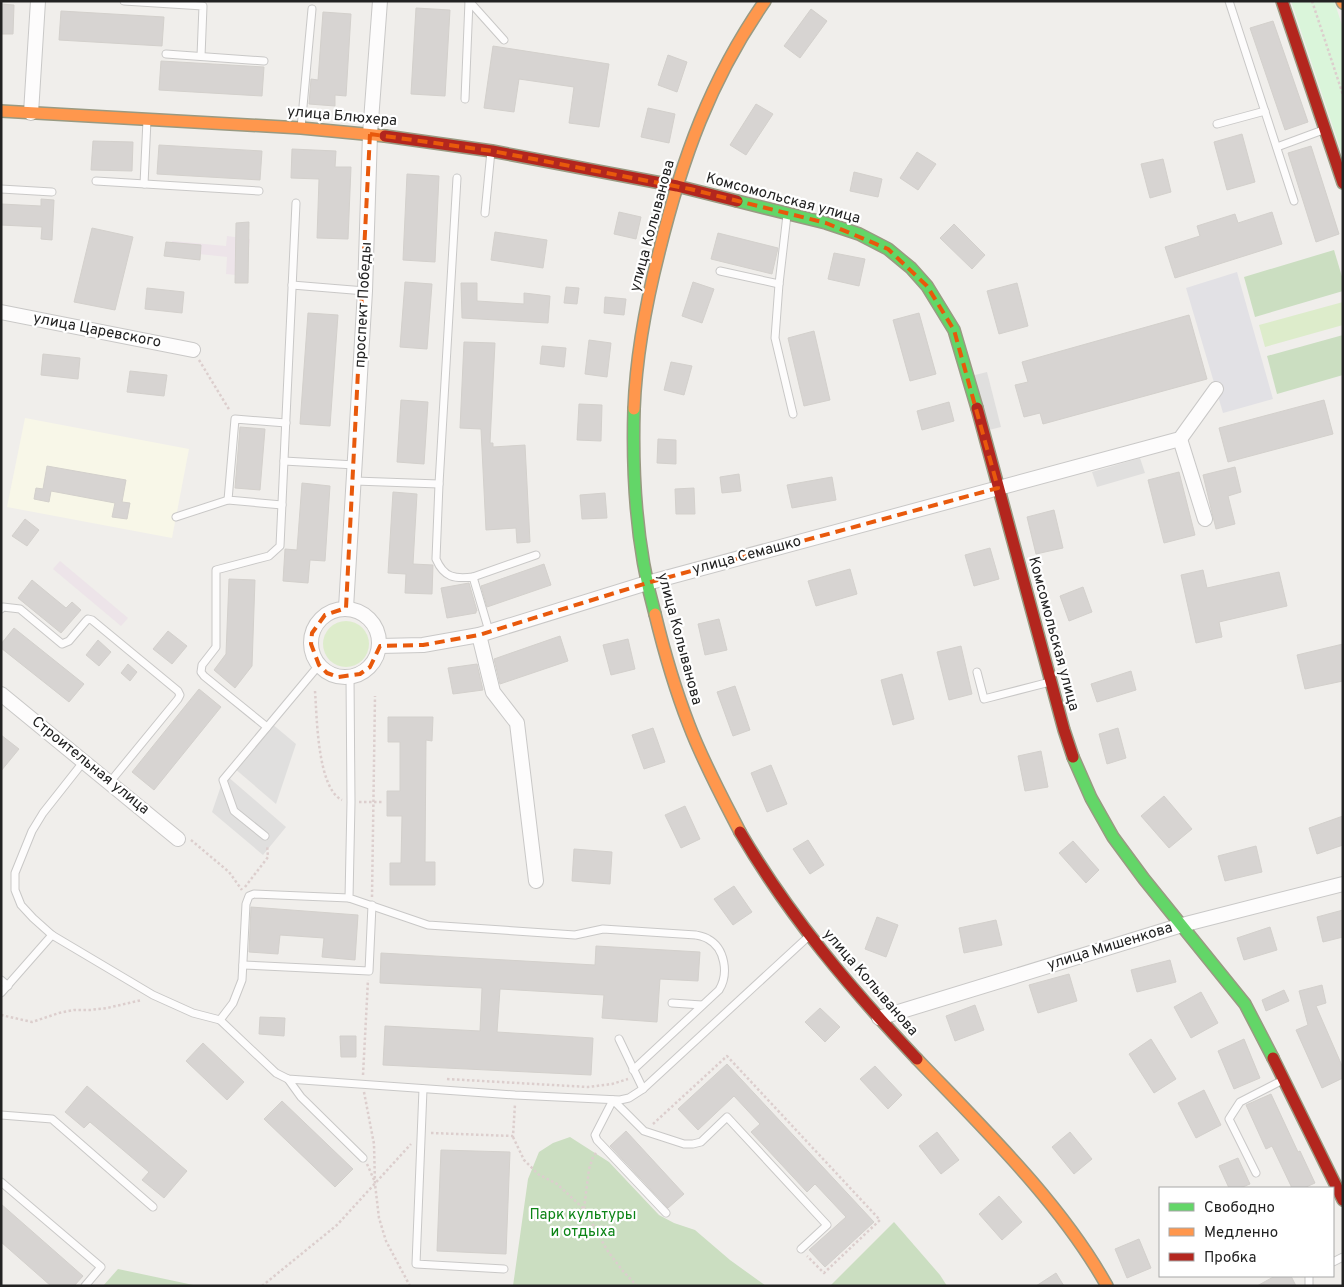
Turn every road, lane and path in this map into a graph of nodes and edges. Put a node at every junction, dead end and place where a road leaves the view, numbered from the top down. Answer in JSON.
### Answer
{"nodes":[{"id":1,"x":38,"y":1,"type":"edge"},
{"id":2,"x":124,"y":1,"type":"edge"},
{"id":3,"x":380,"y":1,"type":"edge"},
{"id":4,"x":468,"y":1,"type":"edge"},
{"id":5,"x":765,"y":1,"type":"edge"},
{"id":6,"x":1229,"y":1,"type":"edge"},
{"id":7,"x":1282,"y":1,"type":"edge"},
{"id":8,"x":1312,"y":1,"type":"edge"},
{"id":9,"x":312,"y":9,"type":"dead end"},
{"id":10,"x":504,"y":40,"type":"dead end"},
{"id":11,"x":166,"y":54,"type":"dead end"},
{"id":12,"x":200,"y":56,"type":"junction"},
{"id":13,"x":264,"y":60,"type":"dead end"},
{"id":14,"x":1343,"y":95,"type":"edge"},
{"id":15,"x":465,"y":99,"type":"dead end"},
{"id":16,"x":1,"y":111,"type":"edge"},
{"id":17,"x":1265,"y":111,"type":"junction"},
{"id":18,"x":31,"y":113,"type":"junction"},
{"id":19,"x":147,"y":120,"type":"junction"},
{"id":20,"x":1217,"y":124,"type":"dead end"},
{"id":21,"x":301,"y":128,"type":"junction"},
{"id":22,"x":1325,"y":129,"type":"junction"},
{"id":23,"x":370,"y":134,"type":"junction"},
{"id":24,"x":1276,"y":147,"type":"junction"},
{"id":25,"x":492,"y":151,"type":"junction"},
{"id":26,"x":457,"y":178,"type":"dead end"},
{"id":27,"x":96,"y":181,"type":"dead end"},
{"id":28,"x":1343,"y":183,"type":"edge"},
{"id":29,"x":144,"y":184,"type":"junction"},
{"id":30,"x":677,"y":186,"type":"junction"},
{"id":31,"x":1,"y":189,"type":"edge"},
{"id":32,"x":259,"y":191,"type":"dead end"},
{"id":33,"x":52,"y":192,"type":"dead end"},
{"id":34,"x":1294,"y":201,"type":"dead end"},
{"id":35,"x":296,"y":203,"type":"dead end"},
{"id":36,"x":485,"y":213,"type":"dead end"},
{"id":37,"x":787,"y":215,"type":"junction"},
{"id":38,"x":720,"y":271,"type":"dead end"},
{"id":39,"x":779,"y":284,"type":"junction"},
{"id":40,"x":292,"y":285,"type":"junction"},
{"id":41,"x":365,"y":291,"type":"junction"},
{"id":42,"x":1,"y":312,"type":"edge"},
{"id":43,"x":193,"y":350,"type":"joint"},
{"id":44,"x":1216,"y":389,"type":"dead end"},
{"id":45,"x":793,"y":414,"type":"dead end"},
{"id":46,"x":235,"y":419,"type":"junction"},
{"id":47,"x":286,"y":423,"type":"junction"},
{"id":48,"x":1180,"y":439,"type":"junction"},
{"id":49,"x":284,"y":462,"type":"junction"},
{"id":50,"x":355,"y":465,"type":"junction"},
{"id":51,"x":355,"y":481,"type":"junction"},
{"id":52,"x":439,"y":484,"type":"junction"},
{"id":53,"x":998,"y":488,"type":"junction"},
{"id":54,"x":228,"y":500,"type":"junction"},
{"id":55,"x":282,"y":505,"type":"junction"},
{"id":56,"x":176,"y":517,"type":"dead end"},
{"id":57,"x":1204,"y":519,"type":"dead end"},
{"id":58,"x":536,"y":555,"type":"dead end"},
{"id":59,"x":474,"y":577,"type":"junction"},
{"id":60,"x":647,"y":583,"type":"junction"},
{"id":61,"x":2,"y":607,"type":"edge"},
{"id":62,"x":346,"y":608,"type":"junction"},
{"id":63,"x":484,"y":633,"type":"junction"},
{"id":64,"x":380,"y":646,"type":"junction"},
{"id":65,"x":319,"y":665,"type":"junction"},
{"id":66,"x":978,"y":672,"type":"dead end"},
{"id":67,"x":350,"y":677,"type":"junction"},
{"id":68,"x":1050,"y":682,"type":"junction"},
{"id":69,"x":314,"y":691,"type":"dead end"},
{"id":70,"x":1,"y":694,"type":"edge"},
{"id":71,"x":374,"y":696,"type":"dead end"},
{"id":72,"x":267,"y":727,"type":"junction"},
{"id":73,"x":84,"y":761,"type":"junction"},
{"id":74,"x":110,"y":782,"type":"junction"},
{"id":75,"x":351,"y":802,"type":"junction"},
{"id":76,"x":373,"y":802,"type":"junction"},
{"id":77,"x":383,"y":802,"type":"dead end"},
{"id":78,"x":265,"y":836,"type":"joint"},
{"id":79,"x":185,"y":840,"type":"joint"},
{"id":80,"x":536,"y":881,"type":"dead end"},
{"id":81,"x":1343,"y":884,"type":"edge"},
{"id":82,"x":349,"y":898,"type":"junction"},
{"id":83,"x":372,"y":905,"type":"junction"},
{"id":84,"x":1182,"y":925,"type":"junction"},
{"id":85,"x":52,"y":935,"type":"junction"},
{"id":86,"x":809,"y":936,"type":"junction"},
{"id":87,"x":243,"y":965,"type":"junction"},
{"id":88,"x":369,"y":971,"type":"junction"},
{"id":89,"x":1,"y":980,"type":"edge"},
{"id":90,"x":8,"y":986,"type":"junction"},
{"id":91,"x":1,"y":993,"type":"edge"},
{"id":92,"x":153,"y":995,"type":"junction"},
{"id":93,"x":672,"y":1003,"type":"dead end"},
{"id":94,"x":702,"y":1005,"type":"junction"},
{"id":95,"x":1,"y":1015,"type":"edge"},
{"id":96,"x":879,"y":1018,"type":"junction"},
{"id":97,"x":220,"y":1020,"type":"junction"},
{"id":98,"x":619,"y":1039,"type":"dead end"},
{"id":99,"x":635,"y":1074,"type":"junction"},
{"id":100,"x":288,"y":1079,"type":"junction"},
{"id":101,"x":440,"y":1079,"type":"dead end"},
{"id":102,"x":1284,"y":1080,"type":"junction"},
{"id":103,"x":362,"y":1084,"type":"junction"},
{"id":104,"x":422,"y":1089,"type":"junction"},
{"id":105,"x":643,"y":1089,"type":"junction"},
{"id":106,"x":613,"y":1100,"type":"junction"},
{"id":107,"x":514,"y":1109,"type":"dead end"},
{"id":108,"x":1,"y":1115,"type":"edge"},
{"id":109,"x":644,"y":1132,"type":"junction"},
{"id":110,"x":421,"y":1133,"type":"junction"},
{"id":111,"x":513,"y":1136,"type":"junction"},
{"id":112,"x":602,"y":1146,"type":"junction"},
{"id":113,"x":363,"y":1158,"type":"joint"},
{"id":114,"x":1256,"y":1174,"type":"dead end"},
{"id":115,"x":1,"y":1182,"type":"edge"},
{"id":116,"x":375,"y":1184,"type":"junction"},
{"id":117,"x":1343,"y":1200,"type":"edge"},
{"id":118,"x":153,"y":1207,"type":"dead end"},
{"id":119,"x":584,"y":1209,"type":"junction"},
{"id":120,"x":666,"y":1213,"type":"dead end"},
{"id":121,"x":801,"y":1249,"type":"joint"},
{"id":122,"x":504,"y":1269,"type":"dead end"},
{"id":123,"x":85,"y":1286,"type":"edge"},
{"id":124,"x":262,"y":1286,"type":"edge"},
{"id":125,"x":410,"y":1286,"type":"edge"},
{"id":126,"x":637,"y":1286,"type":"edge"},
{"id":127,"x":1107,"y":1286,"type":"edge"}],
"edges":[{"from":1,"to":18,"type":"street"},
{"from":2,"to":12,"type":"lane"},
{"from":3,"to":23,"type":"street","name":"проспект Победы"},
{"from":4,"to":10,"type":"lane"},
{"from":4,"to":15,"type":"lane"},
{"from":5,"to":30,"type":"street","name":"улица Колыванова"},
{"from":6,"to":17,"type":"lane"},
{"from":7,"to":22,"type":"street"},
{"from":8,"to":14,"type":"path"},
{"from":9,"to":21,"type":"lane"},
{"from":11,"to":12,"type":"lane"},
{"from":12,"to":13,"type":"lane"},
{"from":16,"to":18,"type":"street","name":"улица Блюхера"},
{"from":17,"to":20,"type":"lane"},
{"from":17,"to":24,"type":"lane"},
{"from":18,"to":19,"type":"street","name":"улица Блюхера"},
{"from":19,"to":21,"type":"street","name":"улица Блюхера"},
{"from":19,"to":29,"type":"lane"},
{"from":21,"to":23,"type":"street","name":"улица Блюхера"},
{"from":22,"to":24,"type":"lane"},
{"from":22,"to":28,"type":"street"},
{"from":23,"to":25,"type":"street","name":"улица Блюхера"},
{"from":23,"to":41,"type":"street","name":"проспект Победы"},
{"from":24,"to":34,"type":"lane"},
{"from":25,"to":30,"type":"street","name":"улица Блюхера"},
{"from":25,"to":36,"type":"lane"},
{"from":26,"to":52,"type":"lane"},
{"from":27,"to":29,"type":"lane"},
{"from":29,"to":32,"type":"lane"},
{"from":30,"to":37,"type":"street","name":"Комсомольская улица"},
{"from":30,"to":60,"type":"street","name":"улица Колыванова"},
{"from":31,"to":33,"type":"lane"},
{"from":35,"to":40,"type":"lane"},
{"from":37,"to":39,"type":"lane"},
{"from":37,"to":53,"type":"street","name":"Комсомольская улица"},
{"from":38,"to":39,"type":"lane"},
{"from":39,"to":45,"type":"lane"},
{"from":40,"to":41,"type":"lane"},
{"from":40,"to":47,"type":"lane"},
{"from":41,"to":50,"type":"street","name":"проспект Победы"},
{"from":42,"to":43,"type":"street","name":"улица Царевского"},
{"from":43,"to":46,"type":"path"},
{"from":44,"to":48,"type":"street"},
{"from":46,"to":47,"type":"lane"},
{"from":46,"to":54,"type":"lane"},
{"from":47,"to":49,"type":"lane"},
{"from":48,"to":53,"type":"street","name":"улица Семашко"},
{"from":48,"to":57,"type":"street"},
{"from":49,"to":50,"type":"lane"},
{"from":49,"to":55,"type":"lane"},
{"from":50,"to":51,"type":"street","name":"проспект Победы"},
{"from":51,"to":52,"type":"lane"},
{"from":51,"to":62,"type":"street","name":"проспект Победы"},
{"from":52,"to":59,"type":"lane"},
{"from":53,"to":60,"type":"street","name":"улица Семашко"},
{"from":53,"to":68,"type":"street","name":"Комсомольская улица"},
{"from":54,"to":55,"type":"lane"},
{"from":54,"to":56,"type":"lane"},
{"from":55,"to":72,"type":"lane"},
{"from":58,"to":59,"type":"lane"},
{"from":59,"to":63,"type":"lane"},
{"from":60,"to":63,"type":"street","name":"улица Семашко"},
{"from":60,"to":86,"type":"street","name":"улица Колыванова"},
{"from":61,"to":74,"type":"lane"},
{"from":62,"to":64,"type":"street"},
{"from":62,"to":65,"type":"street"},
{"from":63,"to":64,"type":"street","name":"улица Семашко"},
{"from":63,"to":80,"type":"street"},
{"from":64,"to":67,"type":"street"},
{"from":65,"to":67,"type":"street"},
{"from":65,"to":72,"type":"lane"},
{"from":66,"to":68,"type":"lane"},
{"from":67,"to":75,"type":"lane"},
{"from":68,"to":84,"type":"street","name":"Комсомольская улица"},
{"from":69,"to":75,"type":"path"},
{"from":70,"to":73,"type":"street","name":"Строительная улица"},
{"from":71,"to":76,"type":"path"},
{"from":72,"to":78,"type":"lane"},
{"from":73,"to":74,"type":"street","name":"Строительная улица"},
{"from":73,"to":85,"type":"lane"},
{"from":74,"to":79,"type":"street","name":"Строительная улица"},
{"from":75,"to":76,"type":"path"},
{"from":75,"to":82,"type":"lane"},
{"from":76,"to":77,"type":"path"},
{"from":76,"to":83,"type":"path"},
{"from":78,"to":79,"type":"path"},
{"from":81,"to":84,"type":"street","name":"улица Мишенкова"},
{"from":82,"to":83,"type":"lane"},
{"from":82,"to":87,"type":"lane"},
{"from":83,"to":88,"type":"lane"},
{"from":83,"to":94,"type":"lane"},
{"from":84,"to":96,"type":"street","name":"улица Мишенкова"},
{"from":84,"to":102,"type":"street","name":"Комсомольская улица"},
{"from":85,"to":90,"type":"lane"},
{"from":85,"to":92,"type":"lane"},
{"from":86,"to":96,"type":"street","name":"улица Колыванова"},
{"from":86,"to":105,"type":"lane"},
{"from":87,"to":88,"type":"lane"},
{"from":87,"to":97,"type":"lane"},
{"from":88,"to":103,"type":"path"},
{"from":89,"to":90,"type":"lane"},
{"from":90,"to":91,"type":"lane"},
{"from":92,"to":95,"type":"path"},
{"from":92,"to":97,"type":"lane"},
{"from":93,"to":94,"type":"lane"},
{"from":94,"to":99,"type":"lane"},
{"from":96,"to":127,"type":"street","name":"улица Колыванова"},
{"from":97,"to":100,"type":"lane"},
{"from":98,"to":99,"type":"lane"},
{"from":99,"to":101,"type":"path"},
{"from":99,"to":105,"type":"lane"},
{"from":100,"to":103,"type":"lane"},
{"from":100,"to":113,"type":"lane"},
{"from":102,"to":114,"type":"lane"},
{"from":102,"to":117,"type":"street","name":"Комсомольская улица"},
{"from":103,"to":104,"type":"lane"},
{"from":103,"to":116,"type":"path"},
{"from":104,"to":106,"type":"lane"},
{"from":104,"to":110,"type":"lane"},
{"from":105,"to":106,"type":"lane"},
{"from":106,"to":109,"type":"lane"},
{"from":106,"to":112,"type":"lane"},
{"from":107,"to":111,"type":"path"},
{"from":108,"to":118,"type":"lane"},
{"from":109,"to":121,"type":"lane"},
{"from":109,"to":121,"type":"path"},
{"from":110,"to":111,"type":"path"},
{"from":110,"to":116,"type":"path"},
{"from":110,"to":122,"type":"lane"},
{"from":111,"to":119,"type":"path"},
{"from":112,"to":119,"type":"path"},
{"from":112,"to":120,"type":"lane"},
{"from":113,"to":116,"type":"path"},
{"from":115,"to":123,"type":"lane"},
{"from":116,"to":124,"type":"path"},
{"from":116,"to":125,"type":"path"},
{"from":119,"to":126,"type":"path"}]}
